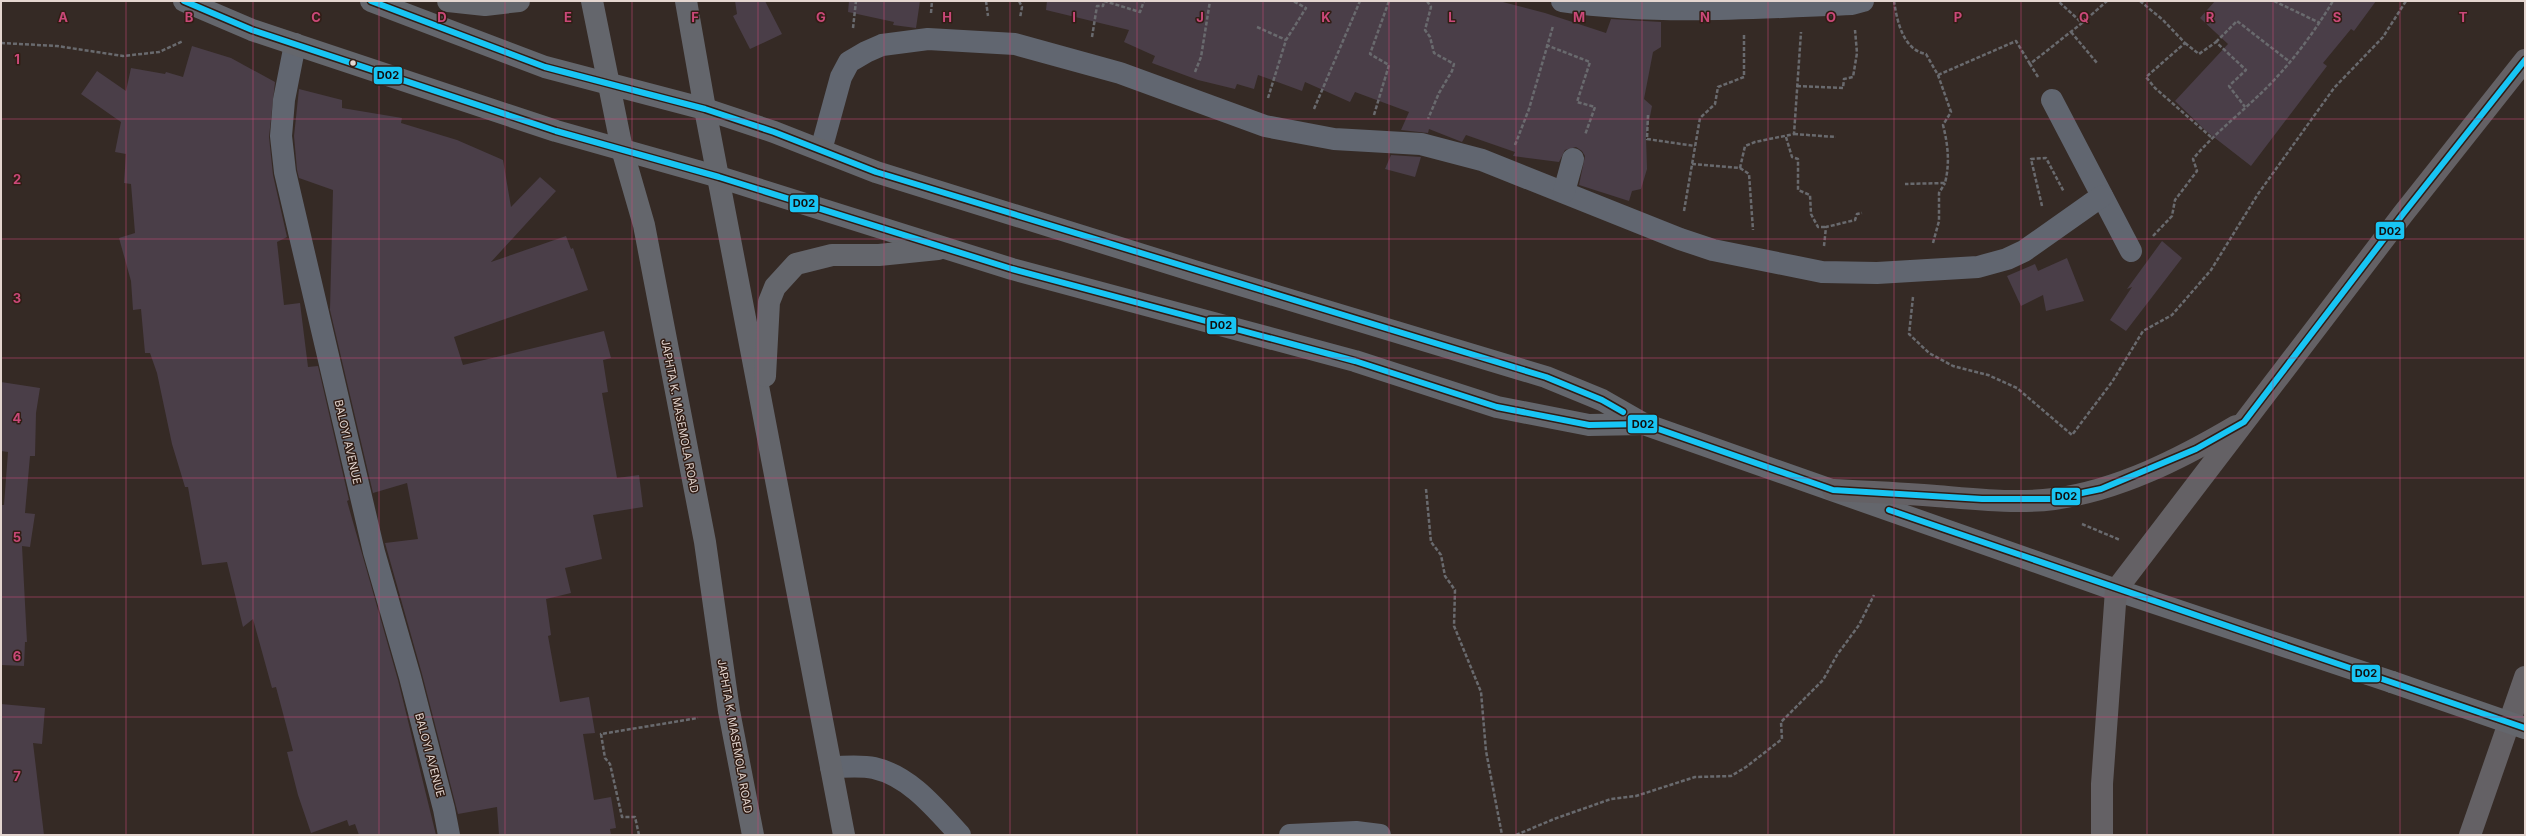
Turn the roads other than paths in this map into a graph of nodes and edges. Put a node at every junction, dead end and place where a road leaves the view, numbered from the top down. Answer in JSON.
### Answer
{"nodes":[{"id":1,"x":184,"y":1,"type":"edge"},
{"id":2,"x":371,"y":1,"type":"edge"},
{"id":3,"x":448,"y":1,"type":"edge"},
{"id":4,"x":519,"y":1,"type":"edge"},
{"id":5,"x":592,"y":1,"type":"edge"},
{"id":6,"x":686,"y":1,"type":"edge"},
{"id":7,"x":1562,"y":1,"type":"edge"},
{"id":8,"x":1858,"y":2,"type":"edge"},
{"id":9,"x":295,"y":44,"type":"junction"},
{"id":10,"x":2525,"y":60,"type":"edge"},
{"id":11,"x":610,"y":83,"type":"junction"},
{"id":12,"x":2052,"y":100,"type":"road end"},
{"id":13,"x":705,"y":109,"type":"junction"},
{"id":14,"x":622,"y":149,"type":"junction"},
{"id":15,"x":820,"y":150,"type":"junction"},
{"id":16,"x":1573,"y":159,"type":"road end"},
{"id":17,"x":719,"y":177,"type":"junction"},
{"id":18,"x":1564,"y":192,"type":"junction"},
{"id":19,"x":2102,"y":196,"type":"junction"},
{"id":20,"x":948,"y":248,"type":"junction"},
{"id":21,"x":2131,"y":251,"type":"road end"},
{"id":22,"x":763,"y":412,"type":"junction"},
{"id":23,"x":2244,"y":422,"type":"junction"},
{"id":24,"x":1644,"y":424,"type":"junction"},
{"id":25,"x":1833,"y":490,"type":"junction"},
{"id":26,"x":2116,"y":590,"type":"junction"},
{"id":27,"x":2525,"y":677,"type":"edge"},
{"id":28,"x":2525,"y":728,"type":"edge"},
{"id":29,"x":831,"y":767,"type":"junction"},
{"id":30,"x":449,"y":835,"type":"edge"},
{"id":31,"x":753,"y":835,"type":"edge"},
{"id":32,"x":844,"y":835,"type":"edge"},
{"id":33,"x":960,"y":835,"type":"edge"},
{"id":34,"x":1290,"y":835,"type":"edge"},
{"id":35,"x":1380,"y":835,"type":"edge"},
{"id":36,"x":2102,"y":835,"type":"edge"},
{"id":37,"x":2470,"y":835,"type":"edge"}],
"edges":[{"from":1,"to":9,"type":"main road"},
{"from":2,"to":11,"type":"main road"},
{"from":3,"to":4,"type":"main road"},
{"from":5,"to":11,"type":"main road","name":"JAPHTA K. MASEMOLA ROAD"},
{"from":6,"to":13,"type":"main road"},
{"from":7,"to":8,"type":"street"},
{"from":9,"to":14,"type":"main road"},
{"from":9,"to":30,"type":"street","name":"BALOYI AVENUE"},
{"from":10,"to":23,"type":"highway"},
{"from":11,"to":13,"type":"main road"},
{"from":11,"to":14,"type":"main road","name":"JAPHTA K. MASEMOLA ROAD"},
{"from":12,"to":19,"type":"street"},
{"from":13,"to":15,"type":"main road"},
{"from":13,"to":17,"type":"main road"},
{"from":14,"to":17,"type":"main road"},
{"from":14,"to":31,"type":"main road","name":"JAPHTA K. MASEMOLA ROAD"},
{"from":15,"to":18,"type":"street"},
{"from":15,"to":24,"type":"main road"},
{"from":16,"to":18,"type":"street"},
{"from":17,"to":20,"type":"main road"},
{"from":17,"to":22,"type":"main road"},
{"from":18,"to":19,"type":"street"},
{"from":19,"to":21,"type":"street"},
{"from":20,"to":22,"type":"main road"},
{"from":20,"to":24,"type":"main road"},
{"from":22,"to":29,"type":"main road"},
{"from":23,"to":25,"type":"highway"},
{"from":23,"to":26,"type":"highway"},
{"from":24,"to":25,"type":"main road"},
{"from":25,"to":26,"type":"main road"},
{"from":26,"to":28,"type":"main road","bridge":true},
{"from":26,"to":36,"type":"highway"},
{"from":27,"to":37,"type":"highway"},
{"from":29,"to":32,"type":"main road"},
{"from":29,"to":33,"type":"street"},
{"from":34,"to":35,"type":"street"}]}
